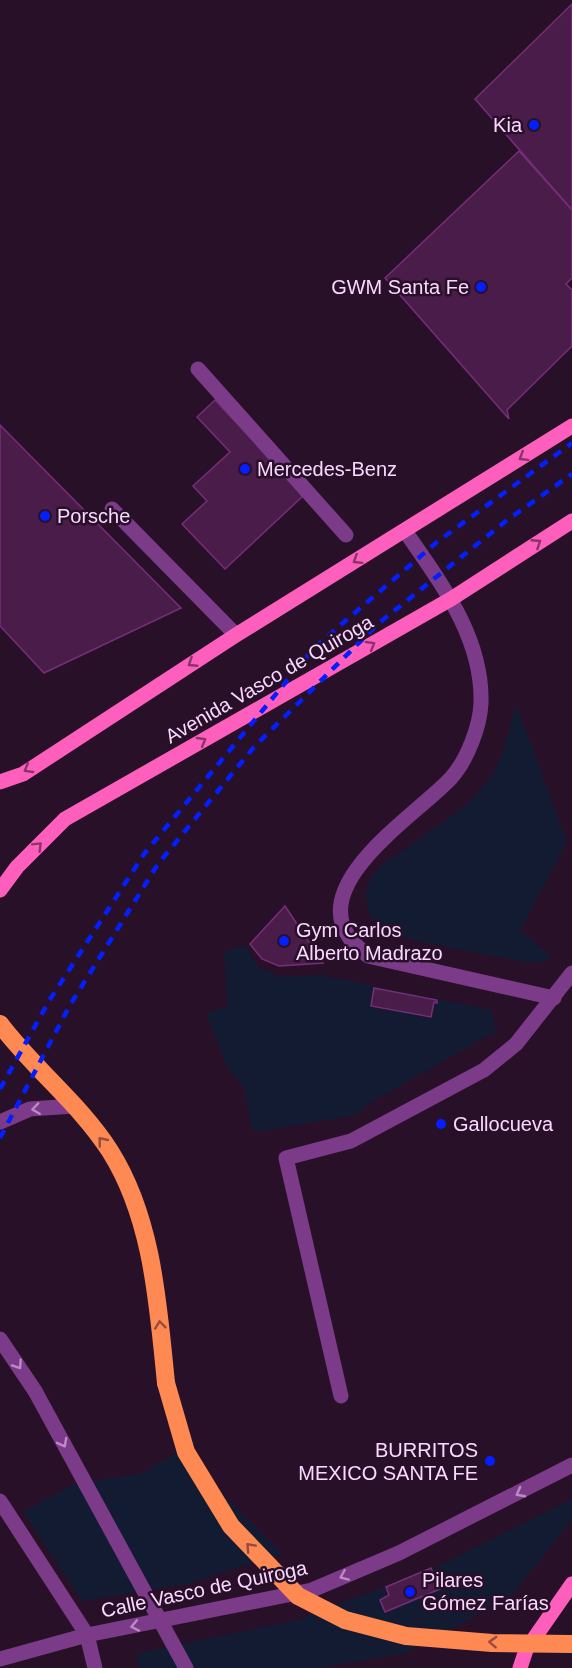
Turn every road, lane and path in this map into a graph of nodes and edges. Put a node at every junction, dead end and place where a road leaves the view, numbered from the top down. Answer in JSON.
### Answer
{"nodes":[{"id":1,"x":198,"y":369,"type":"dead end"},
{"id":2,"x":572,"y":426,"type":"edge"},
{"id":3,"x":112,"y":509,"type":"dead end"},
{"id":4,"x":572,"y":521,"type":"edge"},
{"id":5,"x":405,"y":531,"type":"junction"},
{"id":6,"x":346,"y":535,"type":"dead end"},
{"id":7,"x":451,"y":599,"type":"junction"},
{"id":8,"x":236,"y":635,"type":"junction"},
{"id":9,"x":0,"y":782,"type":"edge"},
{"id":10,"x":0,"y":890,"type":"edge"},
{"id":11,"x":572,"y":974,"type":"edge"},
{"id":12,"x":554,"y":998,"type":"junction"},
{"id":13,"x":0,"y":1024,"type":"edge"},
{"id":14,"x":74,"y":1106,"type":"junction"},
{"id":15,"x":0,"y":1122,"type":"edge"},
{"id":16,"x":0,"y":1339,"type":"edge"},
{"id":17,"x":341,"y":1396,"type":"dead end"},
{"id":18,"x":572,"y":1465,"type":"edge"},
{"id":19,"x":0,"y":1501,"type":"edge"},
{"id":20,"x":572,"y":1584,"type":"edge"},
{"id":21,"x":87,"y":1635,"type":"junction"},
{"id":22,"x":572,"y":1644,"type":"edge"},
{"id":23,"x":0,"y":1659,"type":"edge"},
{"id":24,"x":95,"y":1668,"type":"edge"},
{"id":25,"x":186,"y":1668,"type":"edge"},
{"id":26,"x":520,"y":1668,"type":"edge"}],
"edges":[{"from":1,"to":6,"type":"street"},
{"from":2,"to":5,"type":"main road","one_way":true},
{"from":3,"to":8,"type":"street"},
{"from":7,"to":4,"type":"main road","name":"Avenida Vasco de Quiroga","one_way":true},
{"from":5,"to":7,"type":"street"},
{"from":5,"to":8,"type":"main road","one_way":true},
{"from":10,"to":7,"type":"main road","name":"Avenida Vasco de Quiroga","one_way":true},
{"from":7,"to":12,"type":"street"},
{"from":8,"to":9,"type":"main road","one_way":true},
{"from":11,"to":12,"type":"street"},
{"from":12,"to":17,"type":"street"},
{"from":13,"to":14,"type":"highway"},
{"from":14,"to":15,"type":"street","one_way":true},
{"from":22,"to":14,"type":"highway","one_way":true,"bridge":true},
{"from":16,"to":25,"type":"street","one_way":true,"bridge":true},
{"from":18,"to":21,"type":"street","name":"Calle Vasco de Quiroga","one_way":true},
{"from":19,"to":21,"type":"street"},
{"from":20,"to":26,"type":"main road"},
{"from":21,"to":23,"type":"street","name":"Calle Vasco de Quiroga"},
{"from":21,"to":24,"type":"street"}]}
